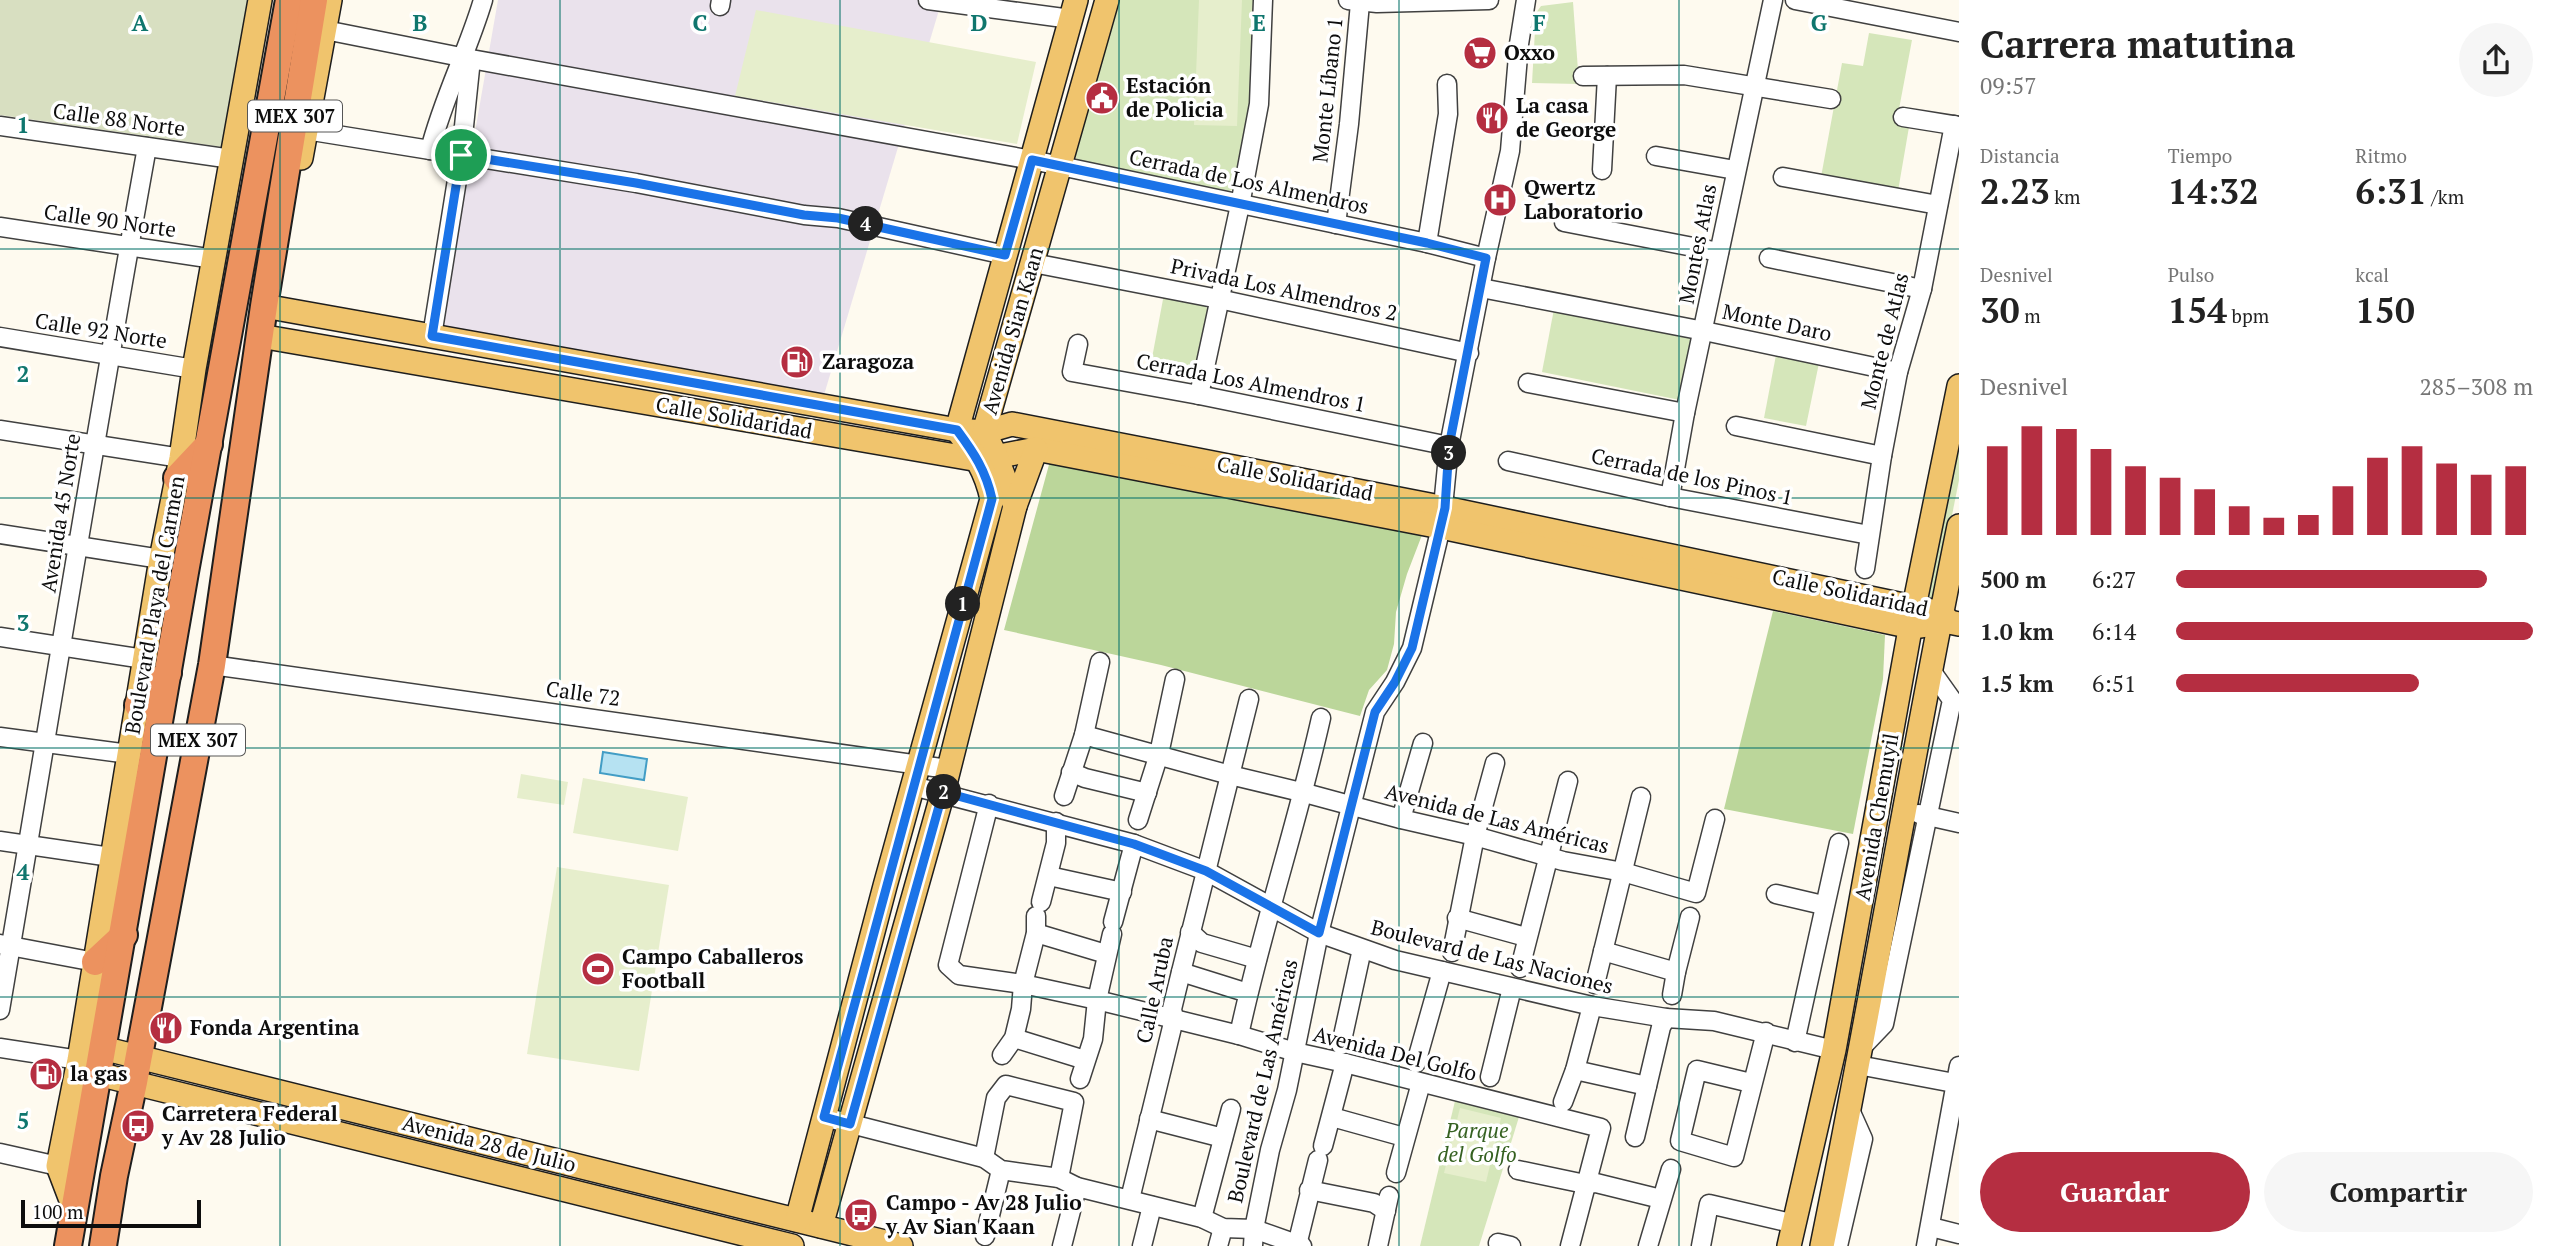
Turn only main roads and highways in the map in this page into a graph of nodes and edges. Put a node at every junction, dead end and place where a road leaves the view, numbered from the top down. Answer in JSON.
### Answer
{"nodes":[{"id":1,"x":260,"y":0,"type":"edge"},
{"id":2,"x":279,"y":0,"type":"edge"},
{"id":3,"x":289,"y":0,"type":"edge"},
{"id":4,"x":314,"y":0,"type":"edge"},
{"id":5,"x":330,"y":0,"type":"edge"},
{"id":6,"x":1107,"y":0,"type":"edge"},
{"id":7,"x":1073,"y":10,"type":"edge"},
{"id":8,"x":250,"y":221,"type":"junction"},
{"id":9,"x":277,"y":232,"type":"junction"},
{"id":10,"x":264,"y":306,"type":"junction"},
{"id":11,"x":396,"y":330,"type":"junction"},
{"id":12,"x":260,"y":336,"type":"junction"},
{"id":13,"x":432,"y":336,"type":"junction"},
{"id":14,"x":390,"y":358,"type":"junction"},
{"id":15,"x":425,"y":365,"type":"junction"},
{"id":16,"x":1959,"y":386,"type":"edge"},
{"id":17,"x":957,"y":430,"type":"junction"},
{"id":18,"x":984,"y":432,"type":"junction"},
{"id":19,"x":209,"y":444,"type":"junction"},
{"id":20,"x":1037,"y":449,"type":"junction"},
{"id":21,"x":988,"y":458,"type":"junction"},
{"id":22,"x":179,"y":468,"type":"junction"},
{"id":23,"x":1015,"y":506,"type":"junction"},
{"id":24,"x":1443,"y":518,"type":"junction"},
{"id":25,"x":1959,"y":526,"type":"edge"},
{"id":26,"x":1913,"y":617,"type":"junction"},
{"id":27,"x":1947,"y":621,"type":"edge"},
{"id":28,"x":168,"y":673,"type":"junction"},
{"id":29,"x":138,"y":705,"type":"junction"},
{"id":30,"x":124,"y":935,"type":"junction"},
{"id":31,"x":95,"y":962,"type":"junction"},
{"id":32,"x":93,"y":1061,"type":"junction"},
{"id":33,"x":136,"y":1069,"type":"junction"},
{"id":34,"x":634,"y":1180,"type":"junction"},
{"id":35,"x":628,"y":1205,"type":"junction"},
{"id":36,"x":74,"y":1208,"type":"junction"},
{"id":37,"x":796,"y":1220,"type":"junction"},
{"id":38,"x":821,"y":1226,"type":"junction"},
{"id":39,"x":766,"y":1243,"type":"edge"},
{"id":40,"x":68,"y":1246,"type":"edge"},
{"id":41,"x":103,"y":1246,"type":"edge"},
{"id":42,"x":792,"y":1246,"type":"edge"},
{"id":43,"x":901,"y":1246,"type":"edge"},
{"id":44,"x":1789,"y":1246,"type":"edge"},
{"id":45,"x":1822,"y":1246,"type":"edge"}],
"edges":[{"from":1,"to":22,"type":"main road","name":"Boulevard Playa del Carmen"},
{"from":2,"to":8,"type":"highway"},
{"from":3,"to":8,"type":"highway","number":"MEX 307"},
{"from":4,"to":9,"type":"highway","number":"MEX 307"},
{"from":5,"to":9,"type":"main road"},
{"from":6,"to":18,"type":"main road","name":"Avenida Sian Kaan"},
{"from":7,"to":17,"type":"main road","name":"Avenida Sian Kaan"},
{"from":8,"to":19,"type":"highway","number":"MEX 307"},
{"from":9,"to":10,"type":"highway","number":"MEX 307"},
{"from":10,"to":11,"type":"main road","name":"Calle Solidaridad"},
{"from":10,"to":12,"type":"highway","number":"MEX 307"},
{"from":11,"to":13,"type":"main road","name":"Calle Solidaridad"},
{"from":11,"to":14,"type":"main road"},
{"from":12,"to":14,"type":"main road","name":"Calle Solidaridad"},
{"from":12,"to":33,"type":"highway","number":"MEX 307"},
{"from":13,"to":15,"type":"main road"},
{"from":13,"to":17,"type":"main road","name":"Calle Solidaridad"},
{"from":14,"to":15,"type":"main road","name":"Calle Solidaridad"},
{"from":15,"to":21,"type":"main road","name":"Calle Solidaridad"},
{"from":16,"to":26,"type":"main road","name":"Avenida Chemuyil"},
{"from":17,"to":18,"type":"main road","name":"Calle Solidaridad"},
{"from":17,"to":21,"type":"main road","name":"Avenida Sian Kaan"},
{"from":18,"to":21,"type":"main road","name":"Avenida Sian Kaan"},
{"from":18,"to":24,"type":"main road","name":"Calle Solidaridad"},
{"from":19,"to":22,"type":"highway"},
{"from":19,"to":28,"type":"highway","number":"MEX 307"},
{"from":20,"to":21,"type":"main road","name":"Calle Solidaridad"},
{"from":20,"to":23,"type":"main road"},
{"from":20,"to":24,"type":"main road","name":"Calle Solidaridad"},
{"from":21,"to":23,"type":"main road","name":"Avenida Sian Kaan"},
{"from":21,"to":37,"type":"main road","name":"Avenida Sian Kaan"},
{"from":22,"to":29,"type":"main road","name":"Boulevard Playa del Carmen"},
{"from":23,"to":38,"type":"main road"},
{"from":24,"to":26,"type":"main road","name":"Calle Solidaridad"},
{"from":25,"to":27,"type":"main road","name":"Avenida Chemuyil"},
{"from":26,"to":27,"type":"main road","name":"Calle Solidaridad"},
{"from":26,"to":44,"type":"main road","name":"Avenida Chemuyil"},
{"from":27,"to":45,"type":"main road","name":"Avenida Chemuyil"},
{"from":28,"to":29,"type":"highway"},
{"from":28,"to":30,"type":"highway","number":"MEX 307"},
{"from":29,"to":31,"type":"main road","name":"Boulevard Playa del Carmen"},
{"from":30,"to":31,"type":"highway"},
{"from":30,"to":32,"type":"highway","number":"MEX 307"},
{"from":31,"to":32,"type":"main road","name":"Boulevard Playa del Carmen"},
{"from":32,"to":33,"type":"main road","name":"Avenida 28 de Julio"},
{"from":32,"to":36,"type":"highway","number":"MEX 307"},
{"from":32,"to":36,"type":"main road","name":"Boulevard Playa del Carmen"},
{"from":33,"to":34,"type":"main road","name":"Avenida 28 de Julio"},
{"from":33,"to":35,"type":"main road","name":"Avenida 28 de Julio"},
{"from":33,"to":41,"type":"highway","number":"MEX 307"},
{"from":34,"to":35,"type":"main road"},
{"from":34,"to":37,"type":"main road","name":"Avenida 28 de Julio"},
{"from":35,"to":39,"type":"main road","name":"Avenida 28 de Julio"},
{"from":36,"to":40,"type":"highway","number":"MEX 307"},
{"from":37,"to":38,"type":"main road","name":"Avenida 28 de Julio"},
{"from":38,"to":43,"type":"main road","name":"Avenida 28 de Julio"},
{"from":39,"to":42,"type":"main road","name":"Avenida 28 de Julio"}]}
